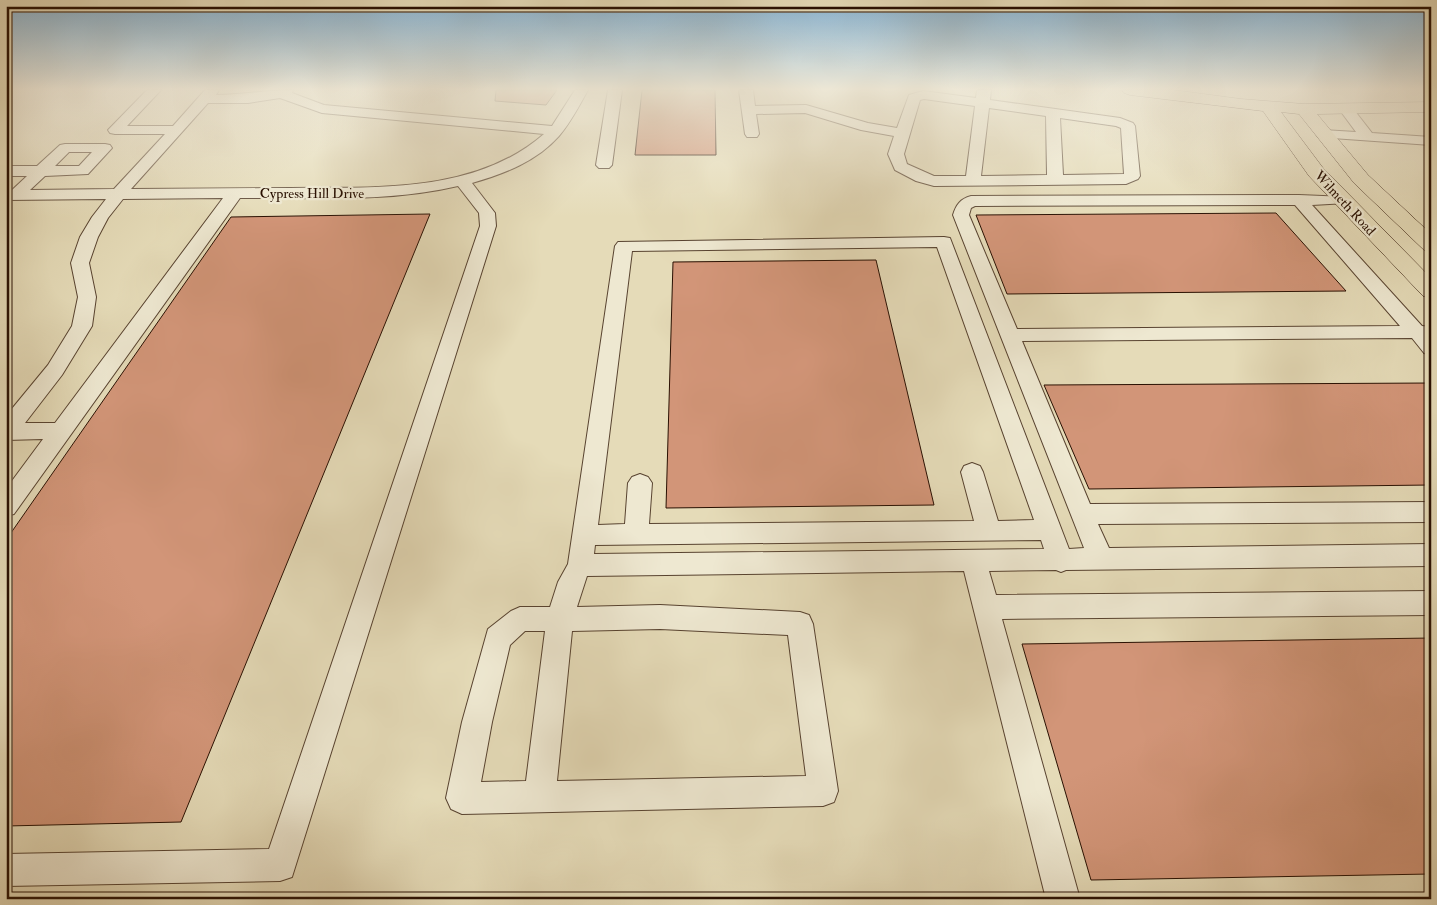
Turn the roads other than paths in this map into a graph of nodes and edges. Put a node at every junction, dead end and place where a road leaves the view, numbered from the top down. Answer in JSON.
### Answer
{"nodes":[{"id":1,"x":175,"y":132,"type":"edge"},
{"id":2,"x":554,"y":132,"type":"edge"},
{"id":3,"x":609,"y":132,"type":"edge"},
{"id":4,"x":897,"y":132,"type":"edge"},
{"id":5,"x":979,"y":132,"type":"edge"},
{"id":6,"x":1054,"y":132,"type":"edge"},
{"id":7,"x":1128,"y":132,"type":"edge"},
{"id":8,"x":1287,"y":132,"type":"edge"},
{"id":9,"x":1364,"y":132,"type":"edge"},
{"id":10,"x":902,"y":133,"type":"joint"},
{"id":11,"x":1323,"y":134,"type":"joint"},
{"id":12,"x":1368,"y":137,"type":"junction"},
{"id":13,"x":1431,"y":141,"type":"edge"},
{"id":14,"x":604,"y":165,"type":"dead end"},
{"id":15,"x":6,"y":171,"type":"edge"},
{"id":16,"x":462,"y":180,"type":"junction"},
{"id":17,"x":1055,"y":180,"type":"junction"},
{"id":18,"x":973,"y":181,"type":"junction"},
{"id":19,"x":235,"y":193,"type":"junction"},
{"id":20,"x":118,"y":194,"type":"junction"},
{"id":21,"x":11,"y":195,"type":"edge"},
{"id":22,"x":1299,"y":200,"type":"junction"},
{"id":23,"x":1340,"y":200,"type":"junction"},
{"id":24,"x":944,"y":242,"type":"junction"},
{"id":25,"x":972,"y":242,"type":"junction"},
{"id":26,"x":1431,"y":246,"type":"edge"},
{"id":27,"x":1431,"y":291,"type":"edge"},
{"id":28,"x":1424,"y":332,"type":"edge"},
{"id":29,"x":1010,"y":335,"type":"junction"},
{"id":30,"x":1431,"y":348,"type":"edge"},
{"id":31,"x":62,"y":430,"type":"junction"},
{"id":32,"x":7,"y":431,"type":"edge"},
{"id":33,"x":972,"y":472,"type":"dead end"},
{"id":34,"x":640,"y":482,"type":"dead end"},
{"id":35,"x":6,"y":507,"type":"edge"},
{"id":36,"x":1431,"y":512,"type":"edge"},
{"id":37,"x":1083,"y":514,"type":"junction"},
{"id":38,"x":1050,"y":530,"type":"junction"},
{"id":39,"x":989,"y":531,"type":"junction"},
{"id":40,"x":636,"y":534,"type":"junction"},
{"id":41,"x":583,"y":535,"type":"junction"},
{"id":42,"x":1431,"y":555,"type":"edge"},
{"id":43,"x":1101,"y":560,"type":"junction"},
{"id":44,"x":1061,"y":561,"type":"junction"},
{"id":45,"x":974,"y":562,"type":"junction"},
{"id":46,"x":580,"y":565,"type":"junction"},
{"id":47,"x":1431,"y":602,"type":"edge"},
{"id":48,"x":986,"y":608,"type":"junction"},
{"id":49,"x":560,"y":619,"type":"junction"},
{"id":50,"x":540,"y":796,"type":"junction"},
{"id":51,"x":6,"y":870,"type":"edge"},
{"id":52,"x":1063,"y":899,"type":"edge"}],
"edges":[{"from":1,"to":20,"type":"street"},
{"from":2,"to":16,"type":"street","name":"Cypress Hill Drive"},
{"from":3,"to":14,"type":"street"},
{"from":4,"to":10,"type":"street"},
{"from":5,"to":18,"type":"street"},
{"from":6,"to":17,"type":"street"},
{"from":7,"to":17,"type":"street"},
{"from":8,"to":23,"type":"main road","name":"Wilmeth Road"},
{"from":9,"to":12,"type":"street"},
{"from":10,"to":18,"type":"street"},
{"from":11,"to":12,"type":"street"},
{"from":11,"to":26,"type":"main road","name":"Wilmeth Road"},
{"from":12,"to":13,"type":"street"},
{"from":15,"to":21,"type":"street"},
{"from":16,"to":19,"type":"street","name":"Cypress Hill Drive"},
{"from":16,"to":51,"type":"street"},
{"from":17,"to":18,"type":"street"},
{"from":19,"to":20,"type":"street","name":"Cypress Hill Drive"},
{"from":19,"to":31,"type":"street"},
{"from":20,"to":21,"type":"street","name":"Cypress Hill Drive"},
{"from":20,"to":32,"type":"street"},
{"from":22,"to":23,"type":"street"},
{"from":22,"to":25,"type":"street"},
{"from":22,"to":28,"type":"street"},
{"from":23,"to":27,"type":"main road","name":"Wilmeth Road"},
{"from":24,"to":25,"type":"street"},
{"from":24,"to":38,"type":"street"},
{"from":24,"to":41,"type":"street"},
{"from":25,"to":29,"type":"street"},
{"from":28,"to":29,"type":"street"},
{"from":28,"to":30,"type":"street"},
{"from":29,"to":37,"type":"street"},
{"from":31,"to":32,"type":"street"},
{"from":31,"to":35,"type":"street"},
{"from":33,"to":39,"type":"street"},
{"from":34,"to":40,"type":"street"},
{"from":36,"to":37,"type":"street"},
{"from":37,"to":43,"type":"street"},
{"from":38,"to":39,"type":"street"},
{"from":38,"to":44,"type":"street"},
{"from":39,"to":40,"type":"street"},
{"from":40,"to":41,"type":"street"},
{"from":41,"to":46,"type":"street"},
{"from":42,"to":43,"type":"street"},
{"from":43,"to":44,"type":"street"},
{"from":44,"to":45,"type":"street"},
{"from":45,"to":46,"type":"street"},
{"from":45,"to":48,"type":"street"},
{"from":46,"to":49,"type":"street"},
{"from":47,"to":48,"type":"street"},
{"from":48,"to":52,"type":"street"},
{"from":49,"to":50,"type":"street"},
{"from":49,"to":50,"type":"street"},
{"from":49,"to":50,"type":"street"}]}
